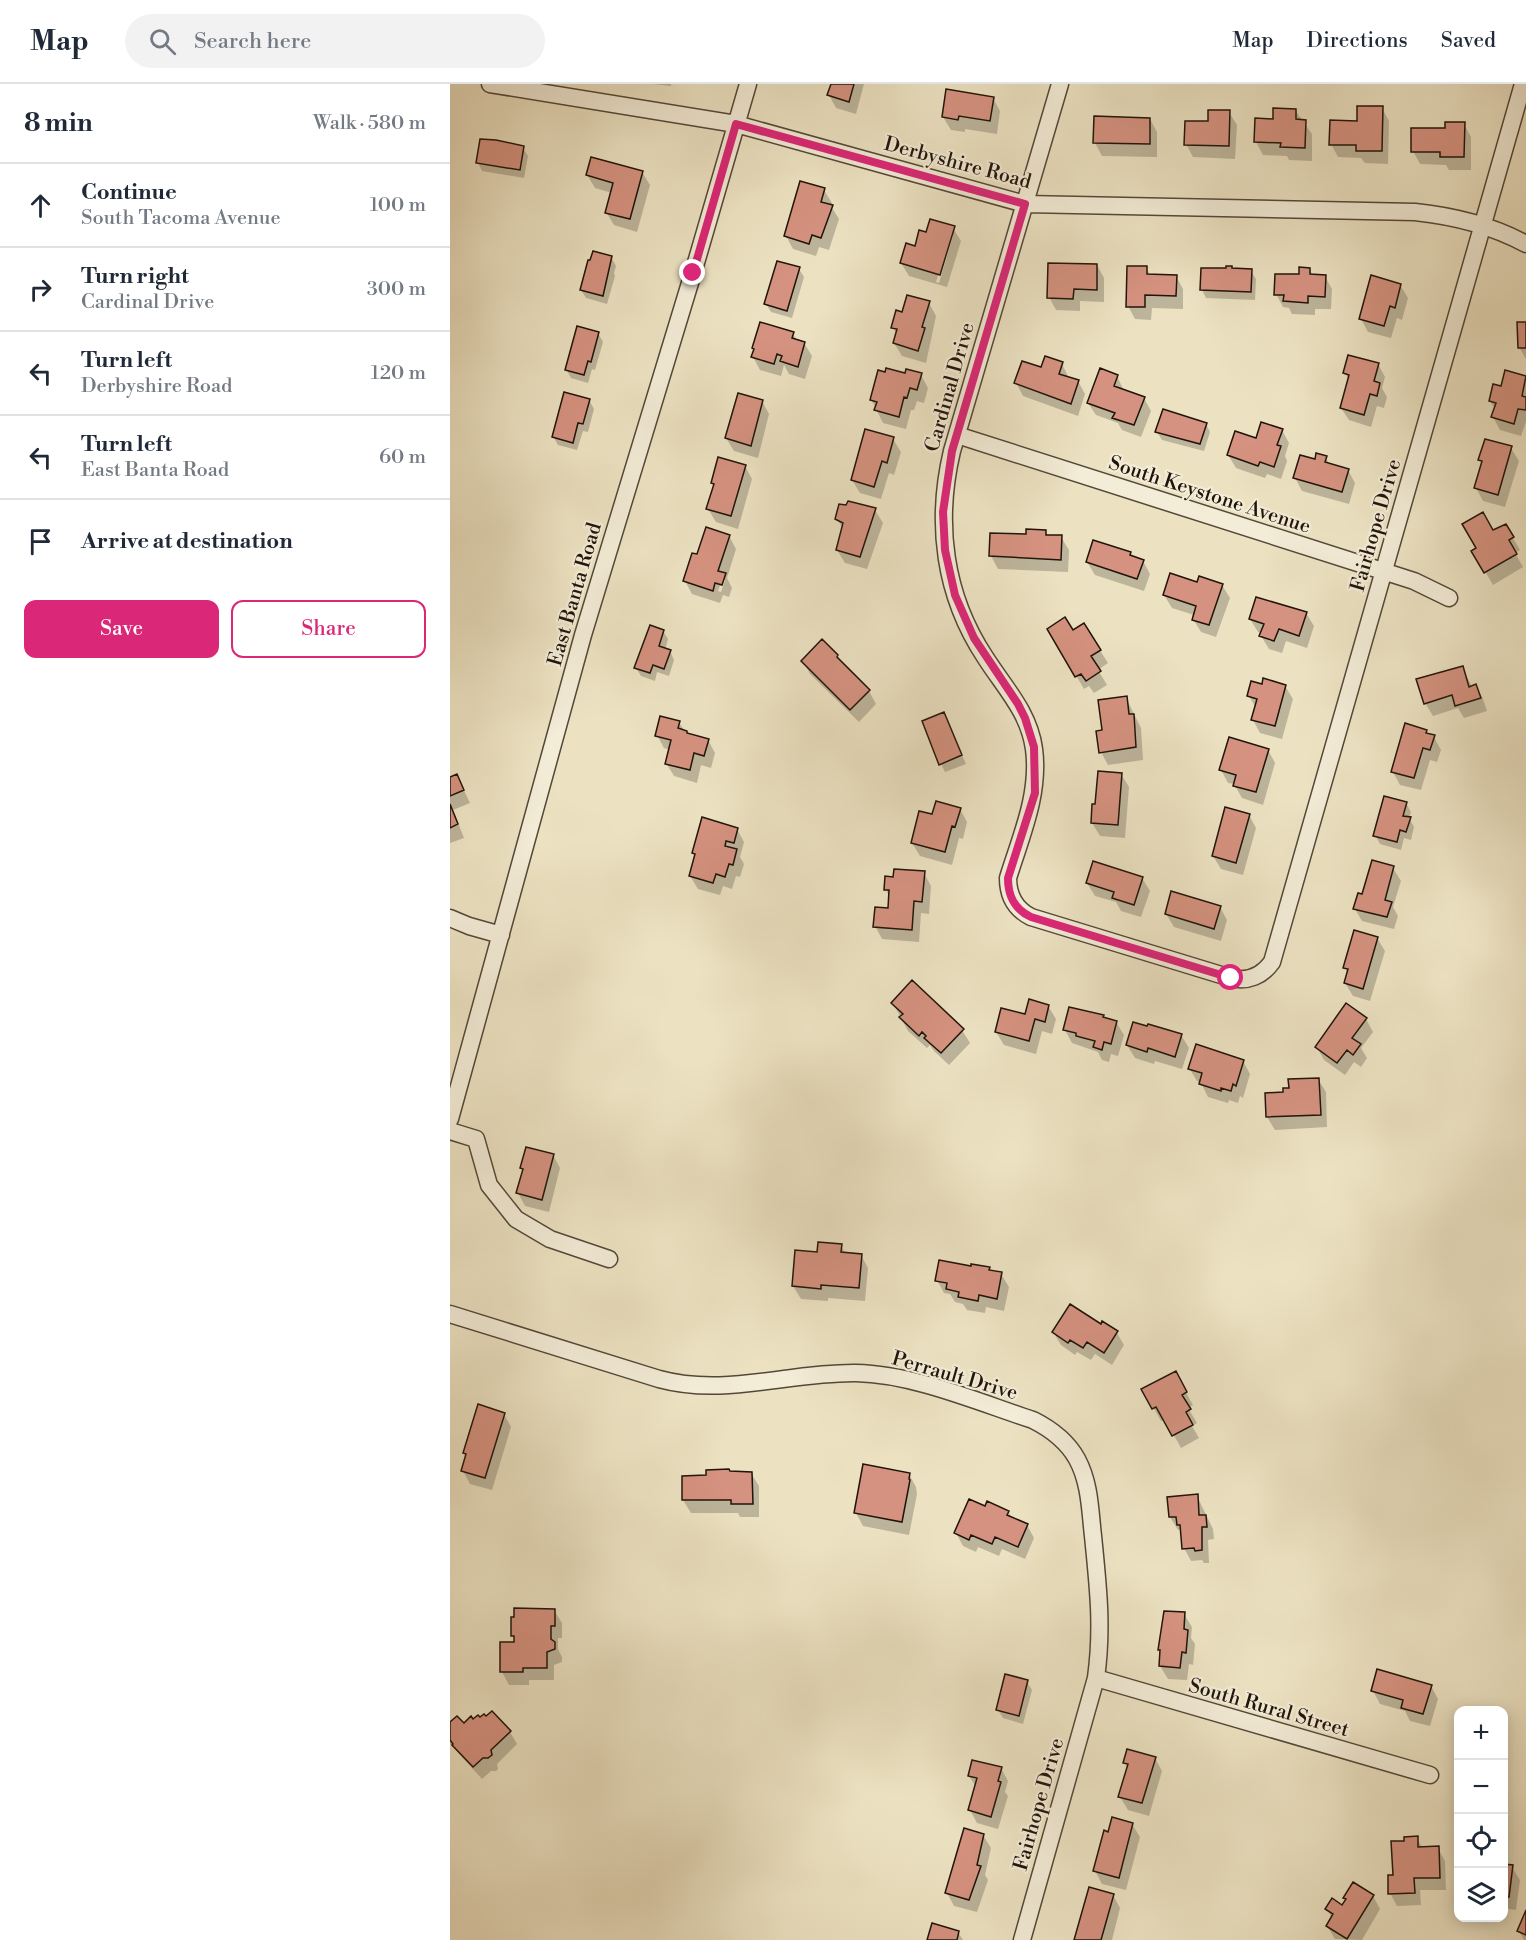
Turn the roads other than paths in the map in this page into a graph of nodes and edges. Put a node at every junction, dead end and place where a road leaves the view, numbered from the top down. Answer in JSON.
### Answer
{"nodes":[{"id":1,"x":490,"y":84,"type":"edge"},
{"id":2,"x":748,"y":84,"type":"edge"},
{"id":3,"x":1060,"y":84,"type":"edge"},
{"id":4,"x":1523,"y":84,"type":"edge"},
{"id":5,"x":736,"y":124,"type":"junction"},
{"id":6,"x":1025,"y":204,"type":"junction"},
{"id":7,"x":1482,"y":227,"type":"junction"},
{"id":8,"x":1526,"y":244,"type":"edge"},
{"id":9,"x":957,"y":435,"type":"junction"},
{"id":10,"x":1383,"y":572,"type":"junction"},
{"id":11,"x":1449,"y":598,"type":"dead end"},
{"id":12,"x":450,"y":918,"type":"edge"},
{"id":13,"x":501,"y":935,"type":"junction"},
{"id":14,"x":1260,"y":973,"type":"joint"},
{"id":15,"x":450,"y":1119,"type":"edge"},
{"id":16,"x":450,"y":1131,"type":"edge"},
{"id":17,"x":609,"y":1258,"type":"dead end"},
{"id":18,"x":450,"y":1314,"type":"edge"},
{"id":19,"x":1096,"y":1678,"type":"junction"},
{"id":20,"x":1430,"y":1775,"type":"dead end"},
{"id":21,"x":1022,"y":1940,"type":"edge"}],
"edges":[{"from":1,"to":5,"type":"street","name":"Derbyshire Road"},
{"from":2,"to":5,"type":"street","name":"East Banta Road"},
{"from":3,"to":6,"type":"street","name":"Cardinal Drive"},
{"from":4,"to":7,"type":"street","name":"Fairhope Drive"},
{"from":5,"to":6,"type":"street","name":"Derbyshire Road"},
{"from":5,"to":13,"type":"street","name":"East Banta Road"},
{"from":6,"to":7,"type":"street","name":"Derbyshire Road"},
{"from":6,"to":9,"type":"street","name":"Cardinal Drive"},
{"from":7,"to":8,"type":"street","name":"Derbyshire Road"},
{"from":7,"to":10,"type":"street","name":"Fairhope Drive"},
{"from":9,"to":10,"type":"street","name":"South Keystone Avenue"},
{"from":9,"to":14,"type":"street","name":"Cardinal Drive"},
{"from":10,"to":11,"type":"street","name":"South Keystone Avenue"},
{"from":10,"to":14,"type":"street","name":"Fairhope Drive"},
{"from":12,"to":13,"type":"street"},
{"from":13,"to":15,"type":"street","name":"East Banta Road"},
{"from":16,"to":17,"type":"street"},
{"from":18,"to":19,"type":"street","name":"Perrault Drive"},
{"from":19,"to":20,"type":"street","name":"South Rural Street"},
{"from":19,"to":21,"type":"street","name":"Fairhope Drive"}]}
